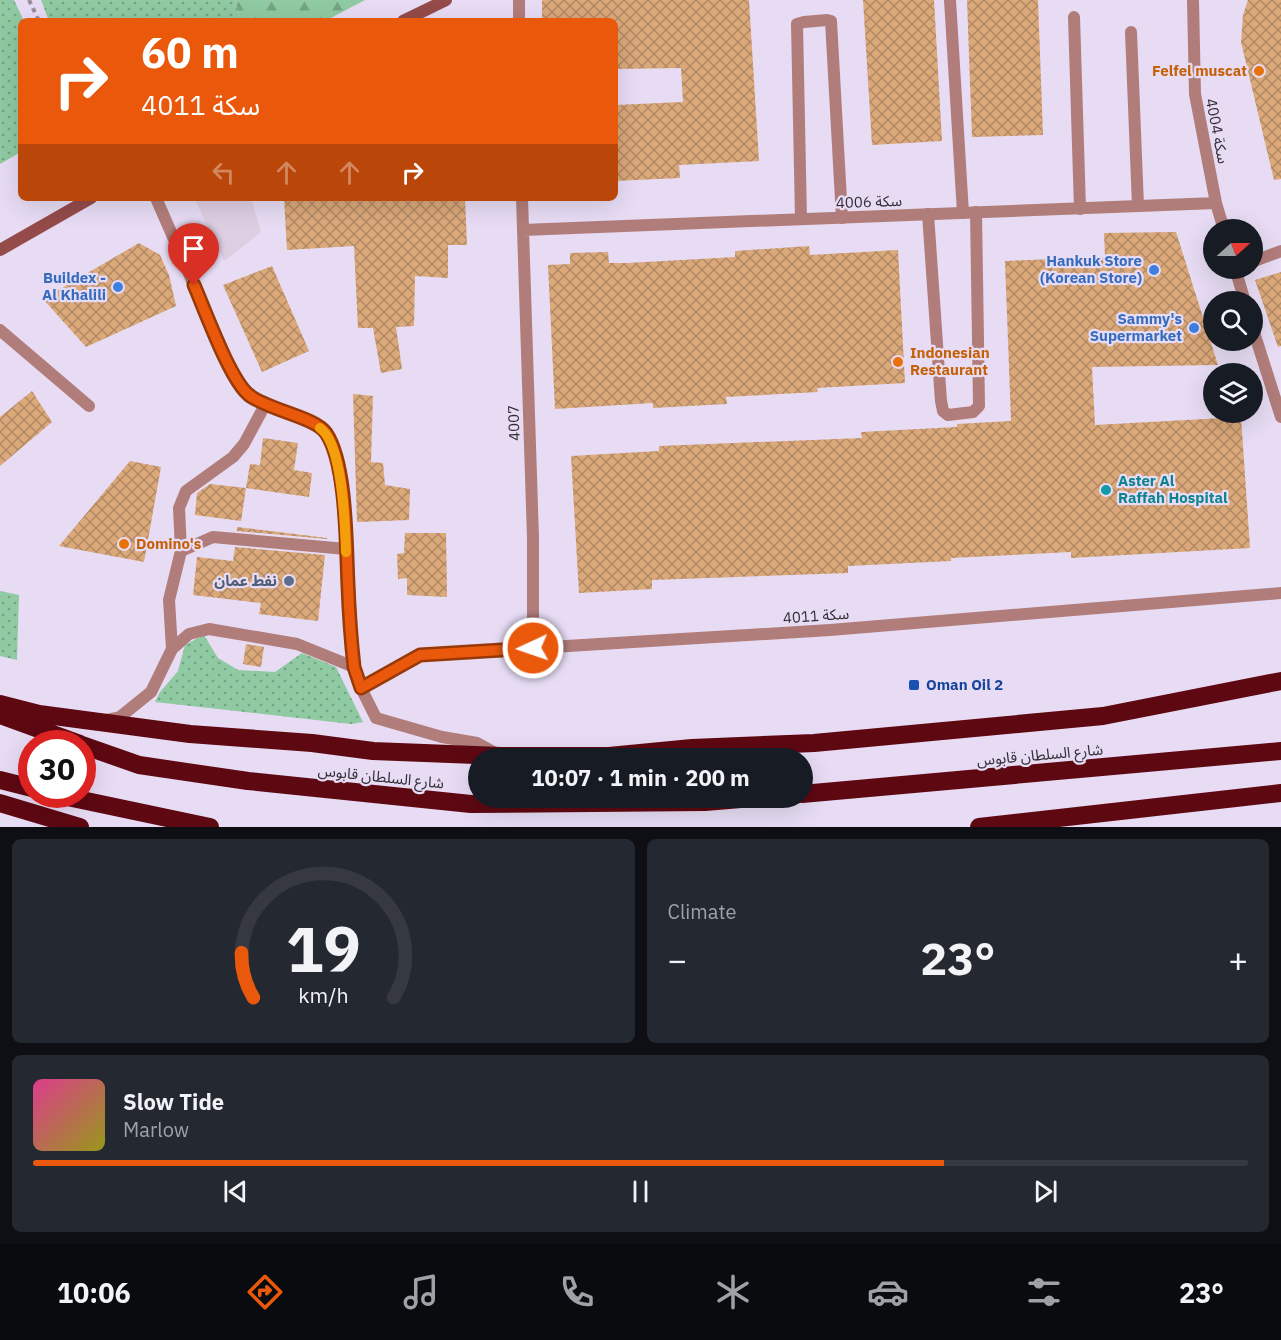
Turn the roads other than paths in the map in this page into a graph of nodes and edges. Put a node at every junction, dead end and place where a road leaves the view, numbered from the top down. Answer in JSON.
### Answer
{"nodes":[{"id":1,"x":446,"y":0,"type":"edge"},
{"id":2,"x":519,"y":0,"type":"edge"},
{"id":3,"x":950,"y":0,"type":"edge"},
{"id":4,"x":1193,"y":0,"type":"edge"},
{"id":5,"x":1074,"y":17,"type":"dead end"},
{"id":6,"x":409,"y":18,"type":"edge"},
{"id":7,"x":519,"y":18,"type":"edge"},
{"id":8,"x":1131,"y":32,"type":"dead end"},
{"id":9,"x":86,"y":201,"type":"edge"},
{"id":10,"x":157,"y":201,"type":"edge"},
{"id":11,"x":522,"y":201,"type":"edge"},
{"id":12,"x":1216,"y":203,"type":"junction"},
{"id":13,"x":1138,"y":206,"type":"junction"},
{"id":14,"x":1080,"y":208,"type":"junction"},
{"id":15,"x":970,"y":213,"type":"junction"},
{"id":16,"x":928,"y":214,"type":"junction"},
{"id":17,"x":842,"y":218,"type":"junction"},
{"id":18,"x":801,"y":219,"type":"junction"},
{"id":19,"x":1221,"y":219,"type":"edge"},
{"id":20,"x":522,"y":230,"type":"junction"},
{"id":21,"x":0,"y":250,"type":"edge"},
{"id":22,"x":1281,"y":251,"type":"edge"},
{"id":23,"x":1263,"y":258,"type":"edge"},
{"id":24,"x":0,"y":330,"type":"edge"},
{"id":25,"x":1260,"y":351,"type":"edge"},
{"id":26,"x":265,"y":405,"type":"junction"},
{"id":27,"x":89,"y":406,"type":"dead end"},
{"id":28,"x":1281,"y":417,"type":"edge"},
{"id":29,"x":346,"y":549,"type":"junction"},
{"id":30,"x":181,"y":551,"type":"junction"},
{"id":31,"x":1281,"y":593,"type":"edge"},
{"id":32,"x":533,"y":648,"type":"junction"},
{"id":33,"x":172,"y":649,"type":"junction"},
{"id":34,"x":354,"y":667,"type":"junction"},
{"id":35,"x":1281,"y":681,"type":"edge"},
{"id":36,"x":361,"y":688,"type":"junction"},
{"id":37,"x":0,"y":704,"type":"edge"},
{"id":38,"x":0,"y":715,"type":"edge"},
{"id":39,"x":98,"y":722,"type":"junction"},
{"id":40,"x":42,"y":730,"type":"edge"},
{"id":41,"x":486,"y":748,"type":"edge"},
{"id":42,"x":692,"y":748,"type":"edge"},
{"id":43,"x":96,"y":749,"type":"edge"},
{"id":44,"x":1281,"y":751,"type":"edge"},
{"id":45,"x":468,"y":755,"type":"edge"},
{"id":46,"x":0,"y":780,"type":"edge"},
{"id":47,"x":18,"y":784,"type":"edge"},
{"id":48,"x":813,"y":793,"type":"edge"},
{"id":49,"x":1281,"y":793,"type":"edge"},
{"id":50,"x":0,"y":803,"type":"edge"},
{"id":51,"x":96,"y":803,"type":"edge"},
{"id":52,"x":468,"y":804,"type":"edge"},
{"id":53,"x":80,"y":827,"type":"edge"},
{"id":54,"x":210,"y":827,"type":"edge"},
{"id":55,"x":979,"y":827,"type":"edge"}],
"edges":[{"from":1,"to":6,"type":"street"},
{"from":2,"to":7,"type":"street"},
{"from":3,"to":15,"type":"street"},
{"from":4,"to":12,"type":"street","name":"سكة 4004"},
{"from":5,"to":14,"type":"street"},
{"from":8,"to":13,"type":"street"},
{"from":9,"to":21,"type":"street"},
{"from":10,"to":26,"type":"street"},
{"from":11,"to":20,"type":"street","name":"4007"},
{"from":12,"to":13,"type":"street","name":"سكة 4006"},
{"from":12,"to":19,"type":"street","name":"سكة 4004"},
{"from":13,"to":14,"type":"street","name":"سكة 4006"},
{"from":14,"to":15,"type":"street","name":"سكة 4006"},
{"from":15,"to":16,"type":"street","name":"سكة 4006"},
{"from":15,"to":16,"type":"street"},
{"from":16,"to":17,"type":"street","name":"سكة 4006"},
{"from":17,"to":18,"type":"street","name":"سكة 4006"},
{"from":17,"to":18,"type":"street"},
{"from":18,"to":20,"type":"street","name":"سكة 4006"},
{"from":20,"to":32,"type":"street","name":"4007"},
{"from":22,"to":23,"type":"street"},
{"from":24,"to":27,"type":"street"},
{"from":25,"to":28,"type":"street"},
{"from":26,"to":29,"type":"street"},
{"from":26,"to":30,"type":"street"},
{"from":29,"to":30,"type":"street"},
{"from":29,"to":34,"type":"street"},
{"from":30,"to":33,"type":"street"},
{"from":31,"to":32,"type":"street","name":"سكة 4011"},
{"from":32,"to":36,"type":"street","name":"سكة 4011"},
{"from":33,"to":34,"type":"street"},
{"from":33,"to":39,"type":"street"},
{"from":34,"to":36,"type":"street"},
{"from":35,"to":42,"type":"highway"},
{"from":36,"to":41,"type":"street"},
{"from":37,"to":39,"type":"highway"},
{"from":38,"to":40,"type":"highway","name":"شارع السلطان قابوس"},
{"from":39,"to":45,"type":"highway"},
{"from":43,"to":52,"type":"highway","name":"شارع السلطان قابوس"},
{"from":44,"to":48,"type":"highway","name":"شارع السلطان قابوس"},
{"from":46,"to":47,"type":"highway"},
{"from":49,"to":55,"type":"highway"},
{"from":50,"to":53,"type":"highway"},
{"from":51,"to":54,"type":"highway"}]}
